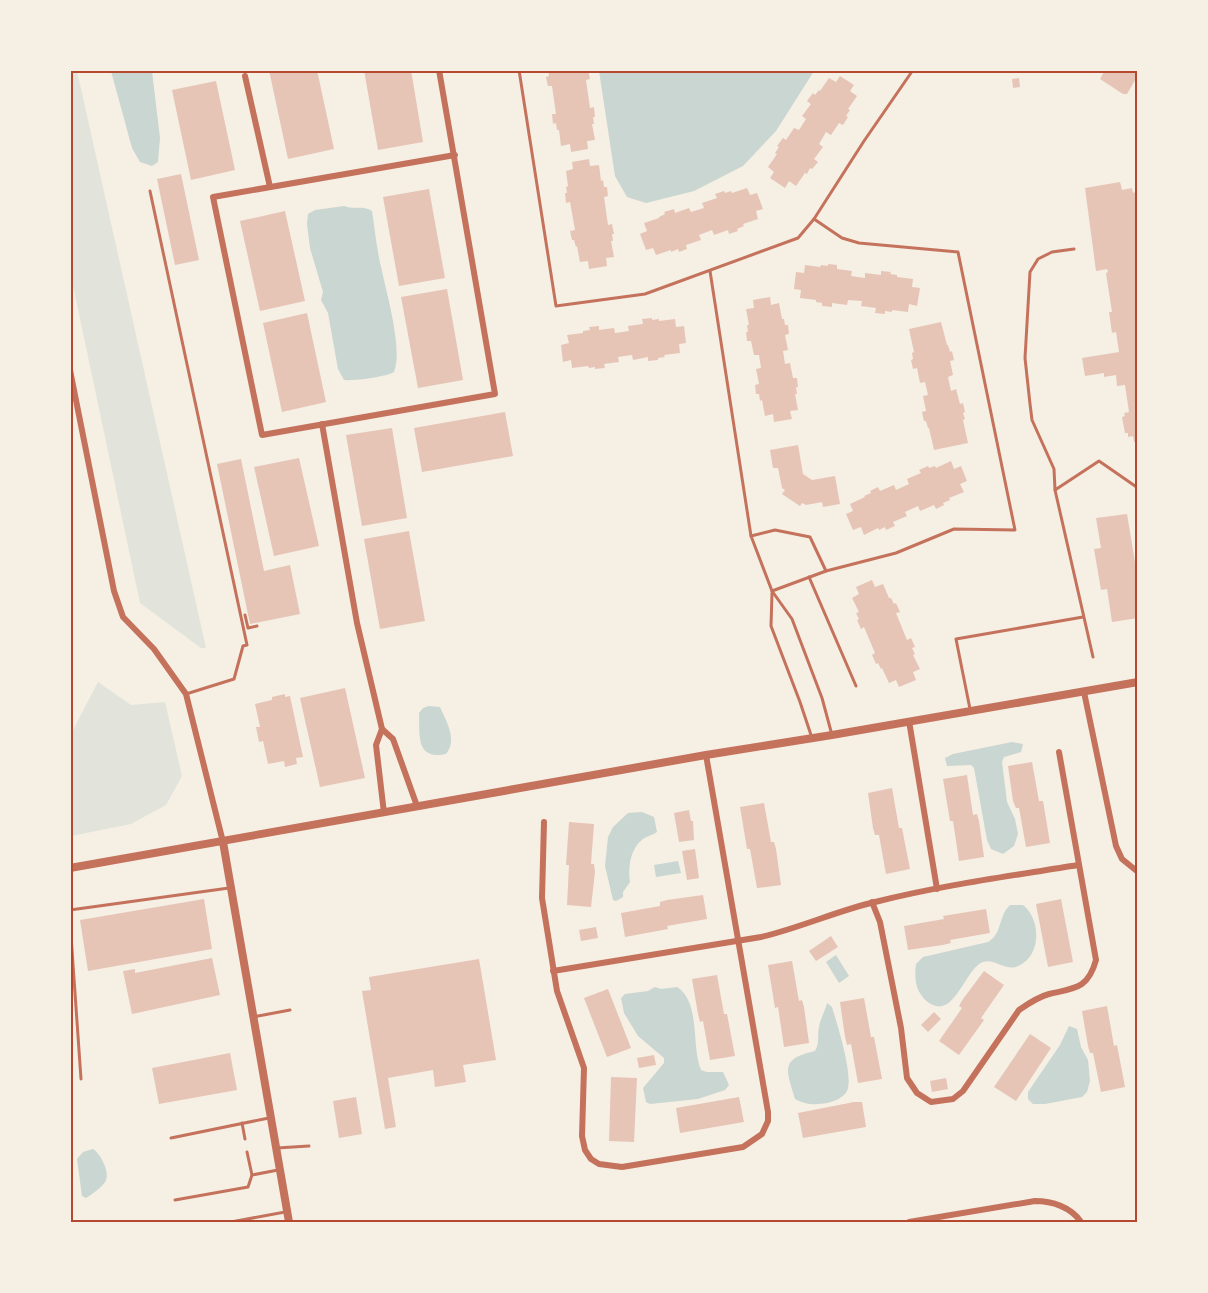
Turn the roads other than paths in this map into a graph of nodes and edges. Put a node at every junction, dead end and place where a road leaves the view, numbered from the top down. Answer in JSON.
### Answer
{"nodes":[{"id":1,"x":439,"y":70,"type":"edge"},
{"id":2,"x":519,"y":70,"type":"edge"},
{"id":3,"x":914,"y":70,"type":"edge"},
{"id":4,"x":245,"y":76,"type":"dead end"},
{"id":5,"x":455,"y":155,"type":"junction"},
{"id":6,"x":270,"y":187,"type":"junction"},
{"id":7,"x":150,"y":190,"type":"dead end"},
{"id":8,"x":814,"y":219,"type":"junction"},
{"id":9,"x":1074,"y":249,"type":"dead end"},
{"id":10,"x":710,"y":271,"type":"junction"},
{"id":11,"x":70,"y":370,"type":"edge"},
{"id":12,"x":322,"y":424,"type":"junction"},
{"id":13,"x":1137,"y":488,"type":"edge"},
{"id":14,"x":1055,"y":490,"type":"junction"},
{"id":15,"x":751,"y":536,"type":"junction"},
{"id":16,"x":826,"y":571,"type":"junction"},
{"id":17,"x":809,"y":577,"type":"junction"},
{"id":18,"x":772,"y":591,"type":"junction"},
{"id":19,"x":241,"y":616,"type":"junction"},
{"id":20,"x":1083,"y":617,"type":"junction"},
{"id":21,"x":257,"y":626,"type":"dead end"},
{"id":22,"x":1093,"y":657,"type":"dead end"},
{"id":23,"x":1137,"y":682,"type":"edge"},
{"id":24,"x":856,"y":686,"type":"dead end"},
{"id":25,"x":1084,"y":692,"type":"junction"},
{"id":26,"x":186,"y":694,"type":"junction"},
{"id":27,"x":970,"y":711,"type":"junction"},
{"id":28,"x":909,"y":722,"type":"junction"},
{"id":29,"x":382,"y":729,"type":"junction"},
{"id":30,"x":832,"y":735,"type":"junction"},
{"id":31,"x":812,"y":738,"type":"junction"},
{"id":32,"x":1059,"y":752,"type":"dead end"},
{"id":33,"x":706,"y":755,"type":"junction"},
{"id":34,"x":417,"y":806,"type":"junction"},
{"id":35,"x":384,"y":813,"type":"junction"},
{"id":36,"x":544,"y":822,"type":"dead end"},
{"id":37,"x":223,"y":842,"type":"junction"},
{"id":38,"x":1078,"y":865,"type":"junction"},
{"id":39,"x":70,"y":868,"type":"edge"},
{"id":40,"x":1137,"y":873,"type":"edge"},
{"id":41,"x":231,"y":888,"type":"junction"},
{"id":42,"x":937,"y":889,"type":"junction"},
{"id":43,"x":872,"y":902,"type":"junction"},
{"id":44,"x":70,"y":910,"type":"edge"},
{"id":45,"x":70,"y":921,"type":"edge"},
{"id":46,"x":739,"y":941,"type":"junction"},
{"id":47,"x":553,"y":971,"type":"junction"},
{"id":48,"x":290,"y":1010,"type":"dead end"},
{"id":49,"x":253,"y":1017,"type":"junction"},
{"id":50,"x":81,"y":1079,"type":"dead end"},
{"id":51,"x":270,"y":1118,"type":"junction"},
{"id":52,"x":242,"y":1123,"type":"junction"},
{"id":53,"x":171,"y":1138,"type":"dead end"},
{"id":54,"x":245,"y":1139,"type":"dead end"},
{"id":55,"x":309,"y":1146,"type":"dead end"},
{"id":56,"x":276,"y":1148,"type":"junction"},
{"id":57,"x":247,"y":1152,"type":"dead end"},
{"id":58,"x":280,"y":1170,"type":"junction"},
{"id":59,"x":252,"y":1175,"type":"junction"},
{"id":60,"x":175,"y":1200,"type":"dead end"},
{"id":61,"x":287,"y":1211,"type":"junction"},
{"id":62,"x":231,"y":1222,"type":"edge"},
{"id":63,"x":289,"y":1222,"type":"edge"},
{"id":64,"x":909,"y":1222,"type":"edge"},
{"id":65,"x":1081,"y":1222,"type":"edge"}],
"edges":[{"from":1,"to":5,"type":"street"},
{"from":2,"to":10,"type":"lane"},
{"from":3,"to":8,"type":"lane"},
{"from":4,"to":6,"type":"street"},
{"from":5,"to":6,"type":"street"},
{"from":5,"to":12,"type":"street"},
{"from":6,"to":12,"type":"street"},
{"from":7,"to":19,"type":"lane"},
{"from":8,"to":10,"type":"lane"},
{"from":8,"to":16,"type":"lane"},
{"from":9,"to":14,"type":"lane"},
{"from":10,"to":15,"type":"lane"},
{"from":11,"to":26,"type":"street"},
{"from":12,"to":29,"type":"street"},
{"from":13,"to":14,"type":"lane"},
{"from":14,"to":20,"type":"lane"},
{"from":15,"to":16,"type":"lane"},
{"from":15,"to":18,"type":"lane"},
{"from":16,"to":17,"type":"lane"},
{"from":17,"to":18,"type":"lane"},
{"from":17,"to":24,"type":"lane"},
{"from":18,"to":30,"type":"lane"},
{"from":18,"to":31,"type":"lane"},
{"from":19,"to":21,"type":"lane"},
{"from":19,"to":26,"type":"lane"},
{"from":20,"to":22,"type":"lane"},
{"from":20,"to":27,"type":"lane"},
{"from":23,"to":25,"type":"street"},
{"from":25,"to":27,"type":"street"},
{"from":25,"to":40,"type":"street"},
{"from":26,"to":37,"type":"street"},
{"from":27,"to":28,"type":"street"},
{"from":28,"to":30,"type":"street"},
{"from":28,"to":42,"type":"street"},
{"from":29,"to":34,"type":"street"},
{"from":29,"to":35,"type":"street"},
{"from":30,"to":31,"type":"street"},
{"from":31,"to":33,"type":"street"},
{"from":32,"to":38,"type":"street"},
{"from":33,"to":34,"type":"street"},
{"from":33,"to":46,"type":"street"},
{"from":34,"to":35,"type":"street"},
{"from":35,"to":37,"type":"street"},
{"from":36,"to":47,"type":"street"},
{"from":37,"to":39,"type":"street"},
{"from":37,"to":41,"type":"street"},
{"from":38,"to":42,"type":"street"},
{"from":38,"to":43,"type":"street"},
{"from":41,"to":44,"type":"lane"},
{"from":41,"to":49,"type":"street"},
{"from":42,"to":43,"type":"street"},
{"from":43,"to":46,"type":"street"},
{"from":45,"to":50,"type":"lane"},
{"from":46,"to":47,"type":"street"},
{"from":46,"to":47,"type":"street"},
{"from":48,"to":49,"type":"lane"},
{"from":49,"to":51,"type":"street"},
{"from":51,"to":52,"type":"lane"},
{"from":51,"to":56,"type":"street"},
{"from":52,"to":53,"type":"lane"},
{"from":52,"to":54,"type":"lane"},
{"from":55,"to":56,"type":"lane"},
{"from":56,"to":58,"type":"street"},
{"from":57,"to":59,"type":"lane"},
{"from":58,"to":59,"type":"lane"},
{"from":58,"to":61,"type":"street"},
{"from":59,"to":60,"type":"lane"},
{"from":61,"to":62,"type":"lane"},
{"from":61,"to":63,"type":"street"},
{"from":64,"to":65,"type":"street"}]}
